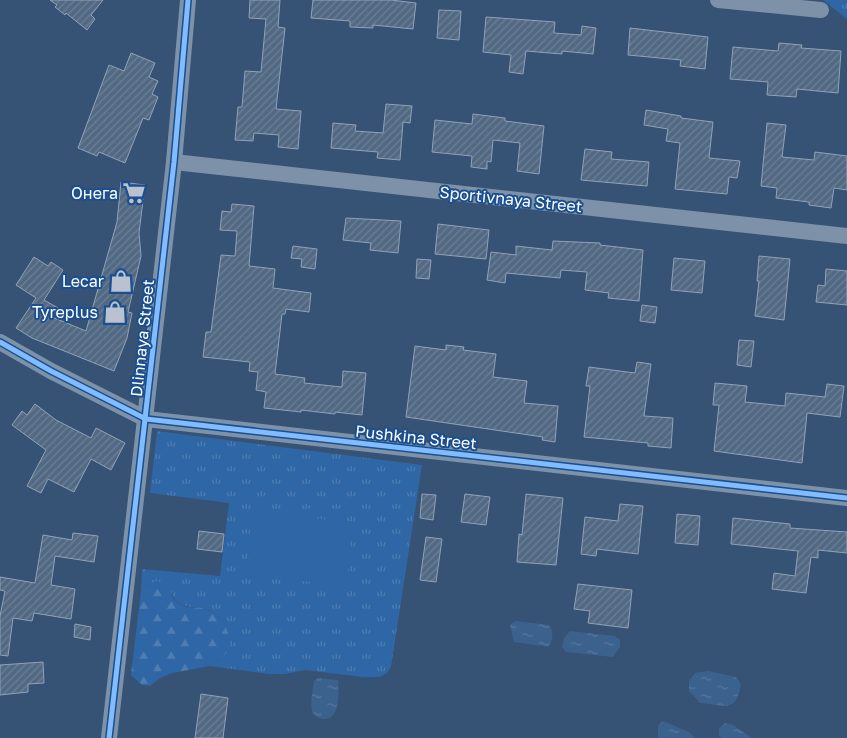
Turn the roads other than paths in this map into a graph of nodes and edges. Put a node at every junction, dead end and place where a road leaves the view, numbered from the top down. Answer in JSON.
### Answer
{"nodes":[{"id":1,"x":188,"y":0,"type":"edge"},
{"id":2,"x":718,"y":0,"type":"edge"},
{"id":3,"x":815,"y":5,"type":"edge"},
{"id":4,"x":174,"y":162,"type":"junction"},
{"id":5,"x":847,"y":236,"type":"edge"},
{"id":6,"x":0,"y":342,"type":"edge"},
{"id":7,"x":146,"y":419,"type":"junction"},
{"id":8,"x":847,"y":498,"type":"edge"},
{"id":9,"x":109,"y":738,"type":"edge"}],
"edges":[{"from":1,"to":4,"type":"street","name":"Dlinnaya Street"},
{"from":2,"to":3,"type":"street"},
{"from":4,"to":5,"type":"street","name":"Sportivnaya Street"},
{"from":4,"to":7,"type":"street","name":"Dlinnaya Street"},
{"from":6,"to":7,"type":"street","name":"Pushkina Street"},
{"from":7,"to":8,"type":"street","name":"Pushkina Street"},
{"from":7,"to":9,"type":"street","name":"Dlinnaya Street"}]}
